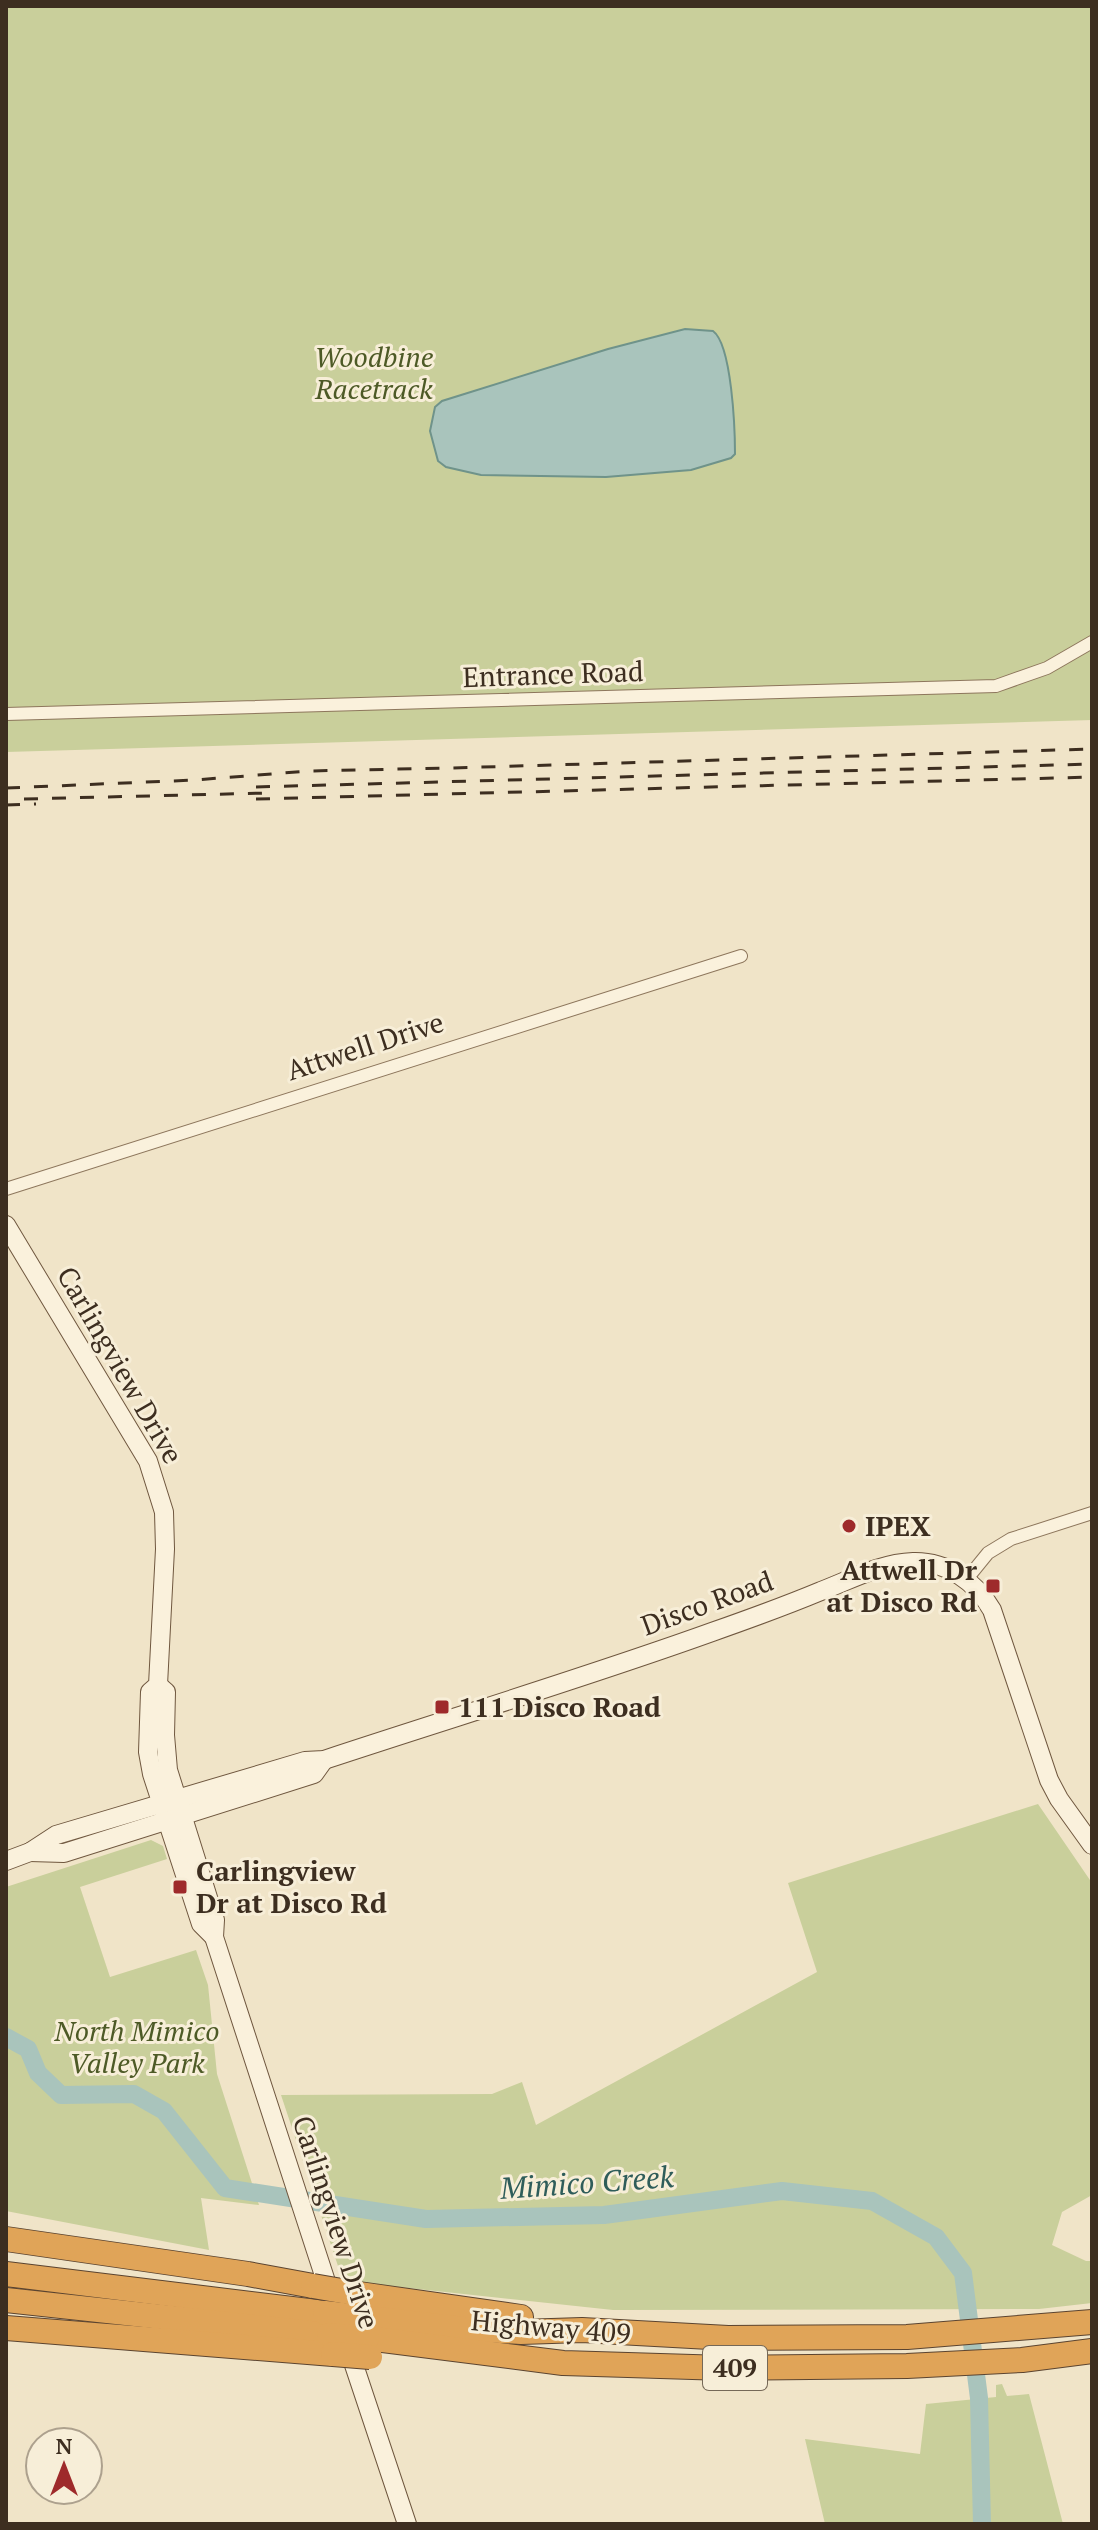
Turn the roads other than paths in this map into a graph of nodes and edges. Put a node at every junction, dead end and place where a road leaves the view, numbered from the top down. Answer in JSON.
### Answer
{"nodes":[{"id":1,"x":1092,"y":642,"type":"edge"},
{"id":2,"x":6,"y":714,"type":"edge"},
{"id":3,"x":741,"y":956,"type":"dead end"},
{"id":4,"x":6,"y":1189,"type":"edge"},
{"id":5,"x":6,"y":1225,"type":"edge"},
{"id":6,"x":1092,"y":1513,"type":"edge"},
{"id":7,"x":966,"y":1580,"type":"junction"},
{"id":8,"x":173,"y":1810,"type":"junction"},
{"id":9,"x":1092,"y":1845,"type":"edge"},
{"id":10,"x":6,"y":1861,"type":"edge"},
{"id":11,"x":6,"y":2239,"type":"edge"},
{"id":12,"x":6,"y":2274,"type":"edge"},
{"id":13,"x":6,"y":2300,"type":"edge"},
{"id":14,"x":1092,"y":2322,"type":"edge"},
{"id":15,"x":364,"y":2326,"type":"junction"},
{"id":16,"x":6,"y":2328,"type":"edge"},
{"id":17,"x":329,"y":2334,"type":"junction"},
{"id":18,"x":6,"y":2338,"type":"edge"},
{"id":19,"x":165,"y":2341,"type":"junction"},
{"id":20,"x":1092,"y":2351,"type":"edge"},
{"id":21,"x":407,"y":2524,"type":"edge"}],
"edges":[{"from":1,"to":2,"type":"street","name":"Entrance Road"},
{"from":3,"to":4,"type":"street","name":"Attwell Drive"},
{"from":5,"to":8,"type":"main road","name":"Carlingview Drive"},
{"from":6,"to":7,"type":"street"},
{"from":7,"to":8,"type":"main road","name":"Disco Road"},
{"from":7,"to":9,"type":"main road"},
{"from":8,"to":10,"type":"main road","name":"Disco Road"},
{"from":8,"to":21,"type":"main road","name":"Carlingview Drive"},
{"from":11,"to":15,"type":"highway","bridge":true},
{"from":12,"to":17,"type":"highway","name":"Highway 409","number":"409"},
{"from":13,"to":17,"type":"highway","name":"Highway 409","number":"409"},
{"from":14,"to":15,"type":"highway","name":"Highway 409","number":"409"},
{"from":15,"to":17,"type":"highway","name":"Highway 409","number":"409","bridge":true},
{"from":15,"to":17,"type":"highway","bridge":true},
{"from":15,"to":20,"type":"highway","name":"Highway 409","number":"409"},
{"from":16,"to":19,"type":"highway"},
{"from":17,"to":19,"type":"highway"},
{"from":18,"to":19,"type":"highway"}]}
